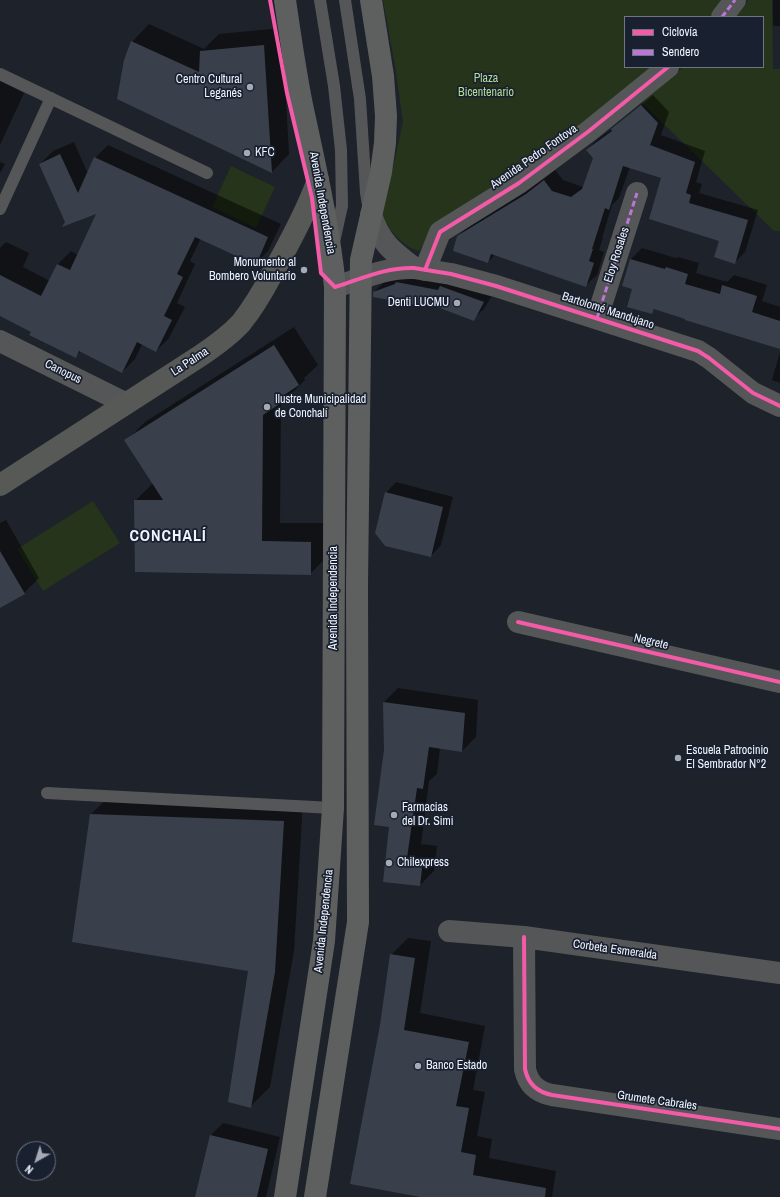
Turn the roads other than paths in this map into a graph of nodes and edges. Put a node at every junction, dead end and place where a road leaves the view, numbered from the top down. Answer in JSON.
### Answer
{"nodes":[{"id":1,"x":285,"y":0,"type":"edge"},
{"id":2,"x":320,"y":0,"type":"edge"},
{"id":3,"x":345,"y":0,"type":"edge"},
{"id":4,"x":371,"y":0,"type":"edge"},
{"id":5,"x":735,"y":0,"type":"edge"},
{"id":6,"x":723,"y":16,"type":"edge"},
{"id":7,"x":667,"y":68,"type":"edge"},
{"id":8,"x":0,"y":74,"type":"edge"},
{"id":9,"x":51,"y":98,"type":"junction"},
{"id":10,"x":208,"y":173,"type":"dead end"},
{"id":11,"x":318,"y":180,"type":"junction"},
{"id":12,"x":637,"y":193,"type":"dead end"},
{"id":13,"x":0,"y":209,"type":"edge"},
{"id":14,"x":371,"y":216,"type":"junction"},
{"id":15,"x":332,"y":254,"type":"junction"},
{"id":16,"x":419,"y":269,"type":"junction"},
{"id":17,"x":361,"y":279,"type":"junction"},
{"id":18,"x":335,"y":287,"type":"junction"},
{"id":19,"x":597,"y":318,"type":"junction"},
{"id":20,"x":0,"y":341,"type":"edge"},
{"id":21,"x":125,"y":403,"type":"junction"},
{"id":22,"x":780,"y":406,"type":"edge"},
{"id":23,"x":0,"y":485,"type":"edge"},
{"id":24,"x":518,"y":622,"type":"dead end"},
{"id":25,"x":780,"y":682,"type":"edge"},
{"id":26,"x":47,"y":793,"type":"dead end"},
{"id":27,"x":333,"y":808,"type":"junction"},
{"id":28,"x":449,"y":931,"type":"dead end"},
{"id":29,"x":524,"y":937,"type":"junction"},
{"id":30,"x":780,"y":973,"type":"edge"},
{"id":31,"x":780,"y":1129,"type":"edge"},
{"id":32,"x":285,"y":1197,"type":"edge"},
{"id":33,"x":315,"y":1197,"type":"edge"}],
"edges":[{"from":1,"to":11,"type":"main road","name":"Avenida Independencia"},
{"from":2,"to":15,"type":"lane"},
{"from":3,"to":14,"type":"lane"},
{"from":4,"to":14,"type":"main road","name":"Avenida Independencia"},
{"from":5,"to":6,"type":"street"},
{"from":7,"to":16,"type":"street","name":"Avenida Pedro Fontova"},
{"from":8,"to":9,"type":"lane"},
{"from":9,"to":10,"type":"lane"},
{"from":9,"to":13,"type":"lane"},
{"from":11,"to":15,"type":"main road","name":"Avenida Independencia"},
{"from":11,"to":21,"type":"main road","name":"La Palma"},
{"from":12,"to":19,"type":"street","name":"Eloy Rosales"},
{"from":14,"to":16,"type":"street"},
{"from":14,"to":17,"type":"main road","name":"Avenida Independencia"},
{"from":15,"to":18,"type":"main road","name":"Avenida Independencia"},
{"from":16,"to":17,"type":"street"},
{"from":16,"to":19,"type":"street","name":"Bartolomé Mandujano"},
{"from":17,"to":18,"type":"street"},
{"from":17,"to":33,"type":"main road","name":"Avenida Independencia"},
{"from":18,"to":27,"type":"main road","name":"Avenida Independencia"},
{"from":19,"to":22,"type":"street","name":"Bartolomé Mandujano"},
{"from":20,"to":21,"type":"street","name":"Canopus"},
{"from":21,"to":23,"type":"main road","name":"La Palma"},
{"from":24,"to":25,"type":"street","name":"Negrete"},
{"from":26,"to":27,"type":"lane"},
{"from":27,"to":32,"type":"main road","name":"Avenida Independencia"},
{"from":28,"to":29,"type":"street","name":"Corbeta Esmeralda"},
{"from":29,"to":30,"type":"street","name":"Corbeta Esmeralda"},
{"from":29,"to":31,"type":"street","name":"Grumete Cabrales"}]}
